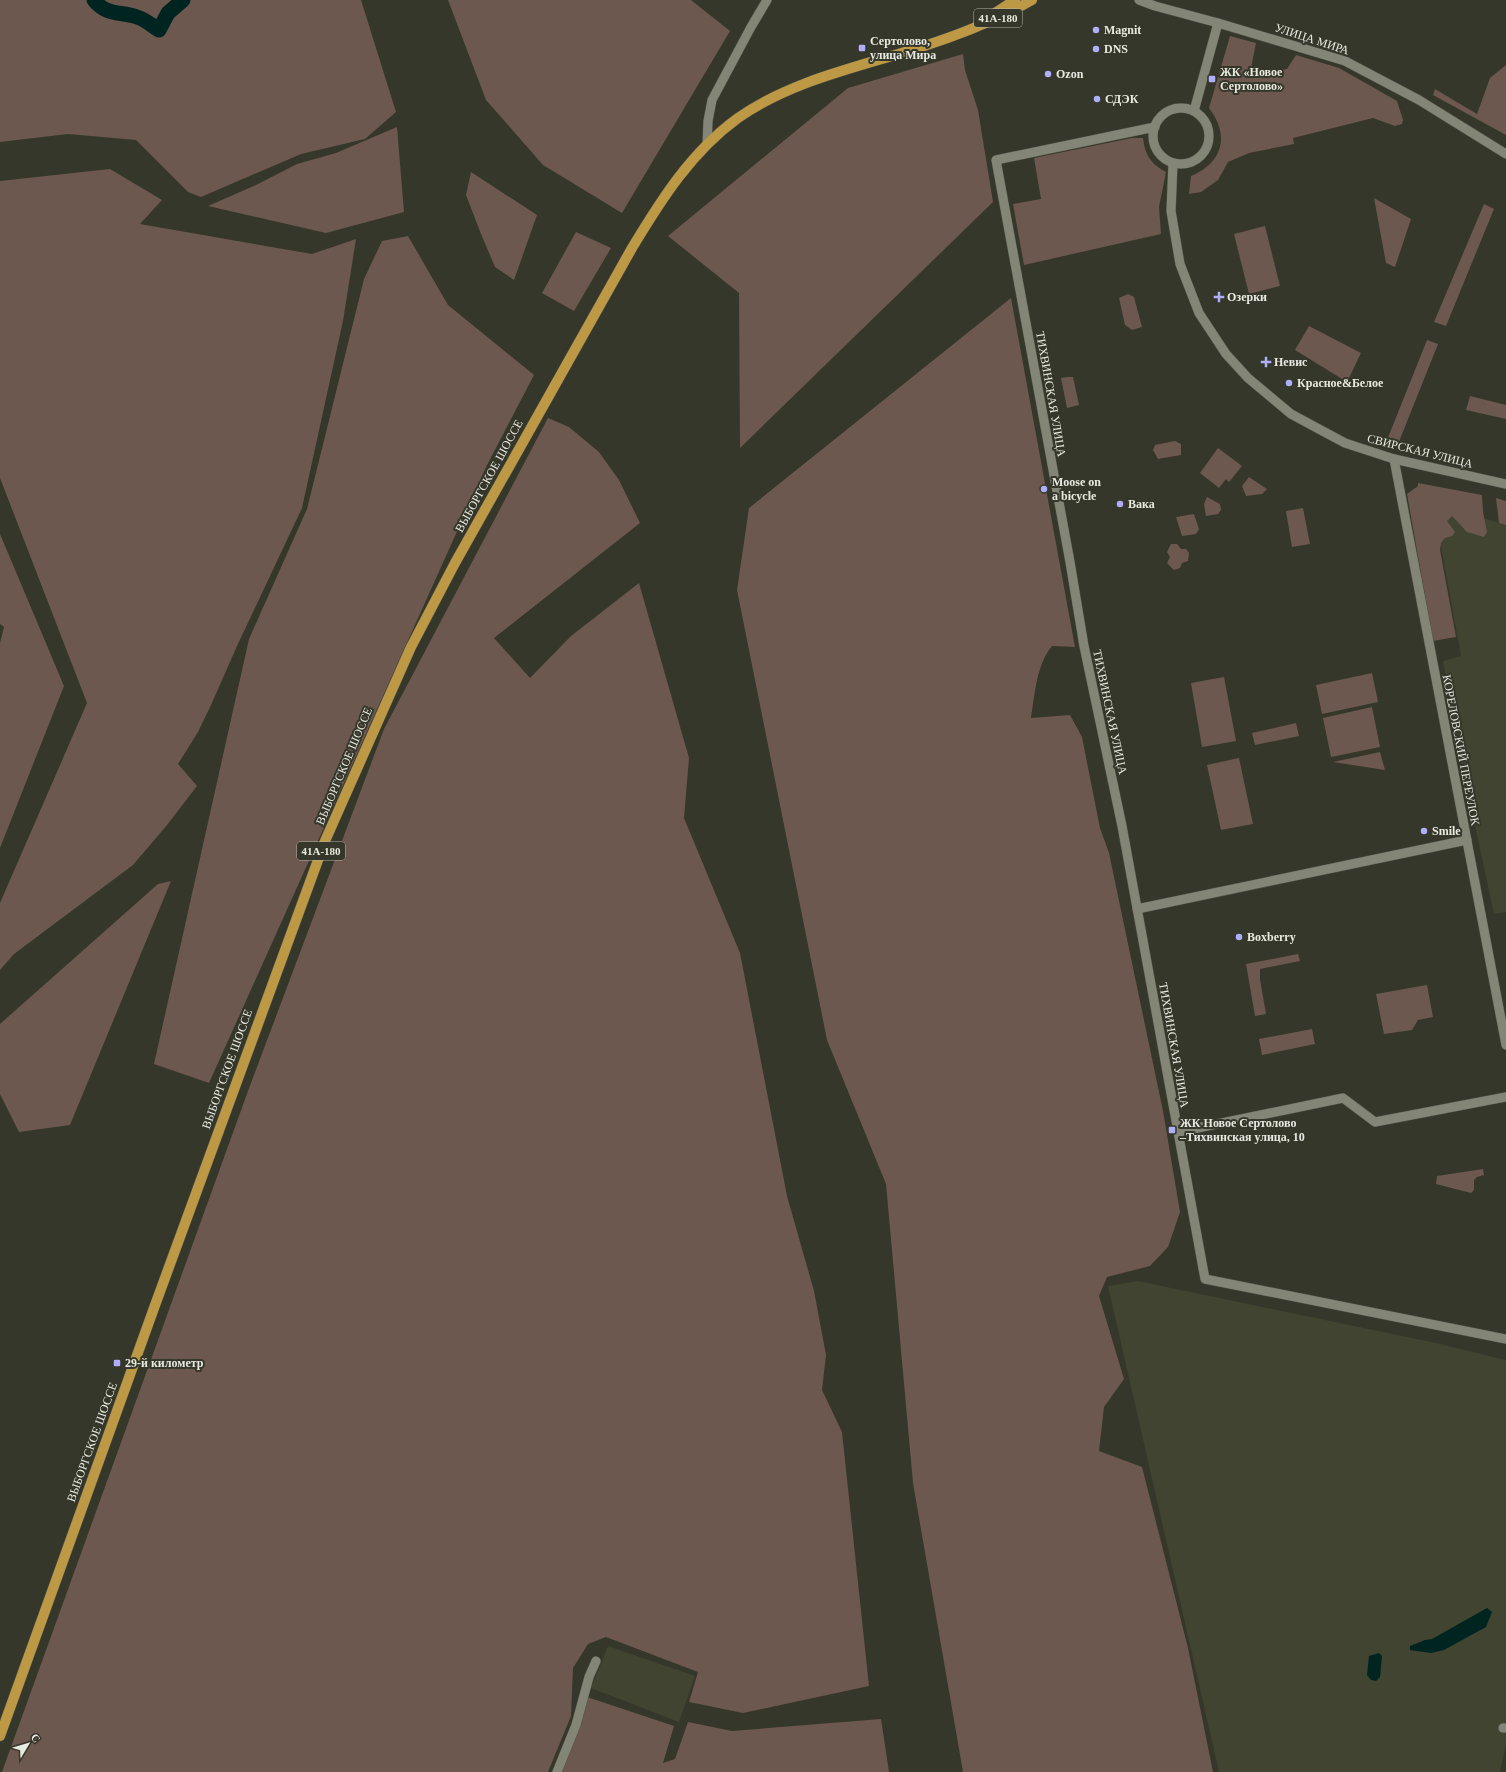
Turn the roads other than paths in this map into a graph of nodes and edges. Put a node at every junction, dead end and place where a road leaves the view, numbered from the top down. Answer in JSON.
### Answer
{"nodes":[{"id":1,"x":767,"y":0,"type":"edge"},
{"id":2,"x":1015,"y":0,"type":"edge"},
{"id":3,"x":1032,"y":0,"type":"edge"},
{"id":4,"x":1139,"y":0,"type":"edge"},
{"id":5,"x":1218,"y":23,"type":"junction"},
{"id":6,"x":964,"y":32,"type":"junction"},
{"id":7,"x":1194,"y":111,"type":"junction"},
{"id":8,"x":1155,"y":127,"type":"junction"},
{"id":9,"x":707,"y":145,"type":"junction"},
{"id":10,"x":1506,"y":154,"type":"edge"},
{"id":11,"x":1173,"y":163,"type":"junction"},
{"id":12,"x":1394,"y":459,"type":"junction"},
{"id":13,"x":1506,"y":484,"type":"edge"},
{"id":14,"x":1466,"y":840,"type":"junction"},
{"id":15,"x":1137,"y":909,"type":"junction"},
{"id":16,"x":1506,"y":1045,"type":"edge"},
{"id":17,"x":1506,"y":1097,"type":"edge"},
{"id":18,"x":1178,"y":1132,"type":"junction"},
{"id":19,"x":1506,"y":1339,"type":"edge"},
{"id":20,"x":596,"y":1661,"type":"dead end"},
{"id":21,"x":0,"y":1736,"type":"edge"},
{"id":22,"x":557,"y":1772,"type":"edge"}],
"edges":[{"from":1,"to":9,"type":"street"},
{"from":2,"to":6,"type":"main road","name":"ВЫБОРГСКОЕ ШОССЕ","number":"41А-180"},
{"from":3,"to":6,"type":"main road","name":"ВЫБОРГСКОЕ ШОССЕ","number":"41А-180"},
{"from":4,"to":5,"type":"street","name":"УЛИЦА МИРА"},
{"from":5,"to":7,"type":"street"},
{"from":5,"to":10,"type":"street","name":"УЛИЦА МИРА"},
{"from":6,"to":9,"type":"main road","name":"ВЫБОРГСКОЕ ШОССЕ","number":"41А-180"},
{"from":7,"to":8,"type":"street"},
{"from":7,"to":11,"type":"street"},
{"from":8,"to":11,"type":"street"},
{"from":8,"to":15,"type":"street","name":"ТИХВИНСКАЯ УЛИЦА"},
{"from":9,"to":21,"type":"main road","name":"ВЫБОРГСКОЕ ШОССЕ","number":"41А-180"},
{"from":11,"to":12,"type":"street","name":"СВИРСКАЯ УЛИЦА"},
{"from":12,"to":13,"type":"street","name":"СВИРСКАЯ УЛИЦА"},
{"from":12,"to":14,"type":"street","name":"КОРЕЛОВСКИЙ ПЕРЕУЛОК"},
{"from":14,"to":15,"type":"street"},
{"from":14,"to":16,"type":"street","name":"КОРЕЛОВСКИЙ ПЕРЕУЛОК"},
{"from":15,"to":18,"type":"street","name":"ТИХВИНСКАЯ УЛИЦА"},
{"from":17,"to":18,"type":"street"},
{"from":18,"to":19,"type":"street","name":"ТИХВИНСКАЯ УЛИЦА"},
{"from":20,"to":22,"type":"street"}]}
